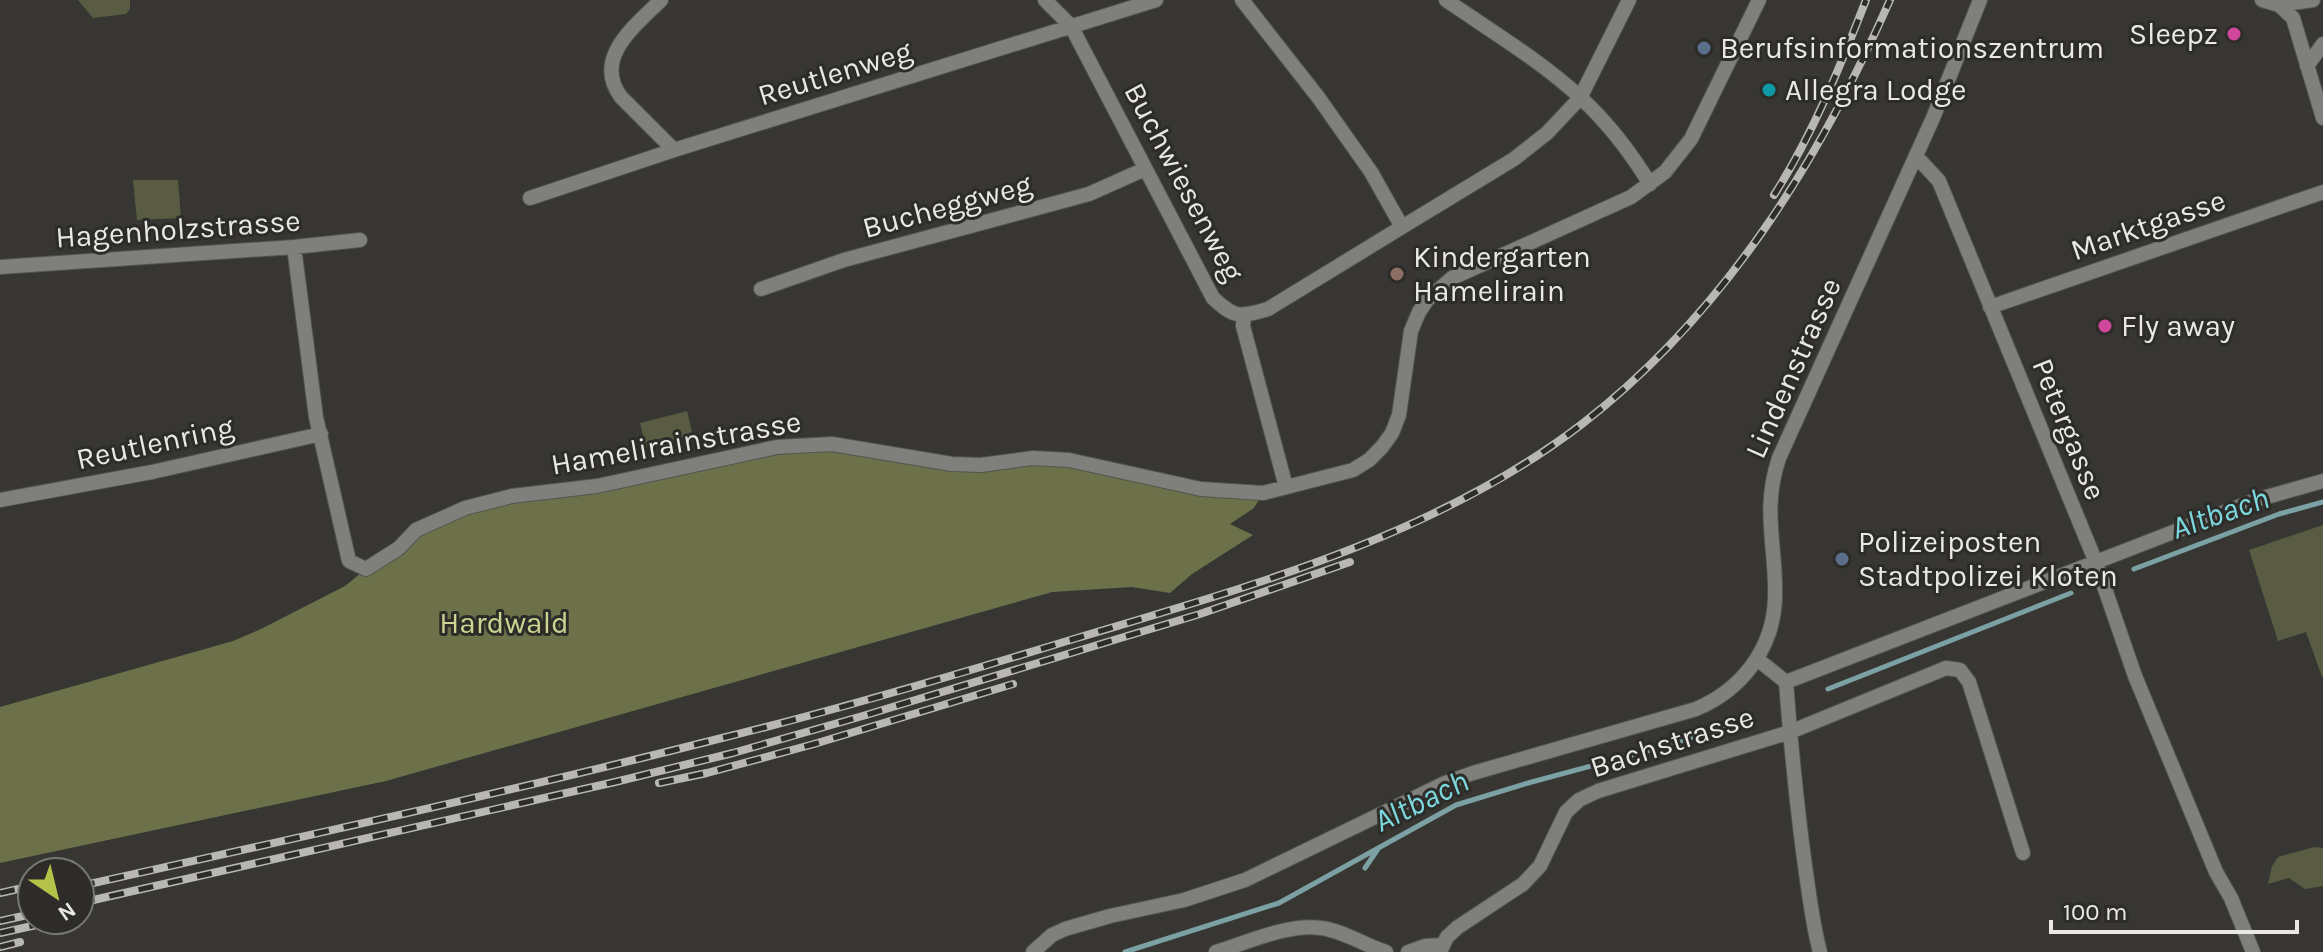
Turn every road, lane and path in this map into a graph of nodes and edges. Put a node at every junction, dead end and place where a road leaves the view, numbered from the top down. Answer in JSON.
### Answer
{"nodes":[{"id":1,"x":661,"y":0,"type":"edge"},
{"id":2,"x":1045,"y":0,"type":"edge"},
{"id":3,"x":1156,"y":0,"type":"edge"},
{"id":4,"x":1242,"y":0,"type":"edge"},
{"id":5,"x":1446,"y":0,"type":"edge"},
{"id":6,"x":1629,"y":0,"type":"edge"},
{"id":7,"x":1759,"y":0,"type":"edge"},
{"id":8,"x":1980,"y":0,"type":"edge"},
{"id":9,"x":2262,"y":0,"type":"edge"},
{"id":10,"x":2313,"y":0,"type":"edge"},
{"id":11,"x":2279,"y":5,"type":"junction"},
{"id":12,"x":1071,"y":26,"type":"junction"},
{"id":13,"x":2323,"y":44,"type":"edge"},
{"id":14,"x":2307,"y":66,"type":"junction"},
{"id":15,"x":1580,"y":98,"type":"junction"},
{"id":16,"x":2323,"y":118,"type":"edge"},
{"id":17,"x":674,"y":150,"type":"junction"},
{"id":18,"x":1916,"y":156,"type":"junction"},
{"id":19,"x":1145,"y":169,"type":"junction"},
{"id":20,"x":1650,"y":184,"type":"junction"},
{"id":21,"x":2323,"y":192,"type":"edge"},
{"id":22,"x":530,"y":198,"type":"dead end"},
{"id":23,"x":1402,"y":227,"type":"junction"},
{"id":24,"x":360,"y":240,"type":"dead end"},
{"id":25,"x":294,"y":247,"type":"junction"},
{"id":26,"x":0,"y":267,"type":"edge"},
{"id":27,"x":761,"y":289,"type":"dead end"},
{"id":28,"x":1990,"y":307,"type":"junction"},
{"id":29,"x":1244,"y":316,"type":"junction"},
{"id":30,"x":321,"y":434,"type":"junction"},
{"id":31,"x":2323,"y":481,"type":"edge"},
{"id":32,"x":1286,"y":487,"type":"junction"},
{"id":33,"x":0,"y":500,"type":"edge"},
{"id":34,"x":2095,"y":560,"type":"junction"},
{"id":35,"x":1757,"y":659,"type":"junction"},
{"id":36,"x":1786,"y":682,"type":"junction"},
{"id":37,"x":1790,"y":732,"type":"junction"},
{"id":38,"x":2023,"y":853,"type":"dead end"},
{"id":39,"x":1441,"y":948,"type":"edge"},
{"id":40,"x":1033,"y":952,"type":"edge"},
{"id":41,"x":1216,"y":952,"type":"edge"},
{"id":42,"x":1386,"y":952,"type":"edge"},
{"id":43,"x":1408,"y":952,"type":"edge"},
{"id":44,"x":1820,"y":952,"type":"edge"},
{"id":45,"x":2253,"y":952,"type":"edge"}],
"edges":[{"from":1,"to":17,"type":"street"},
{"from":2,"to":12,"type":"street","name":"Buchwiesenweg"},
{"from":3,"to":12,"type":"street","name":"Reutlenweg"},
{"from":4,"to":23,"type":"street"},
{"from":5,"to":15,"type":"street"},
{"from":6,"to":15,"type":"street","name":"Buchwiesenweg"},
{"from":7,"to":20,"type":"street","name":"Hamelirainstrasse"},
{"from":8,"to":18,"type":"street","name":"Lindenstrasse"},
{"from":9,"to":11,"type":"street"},
{"from":10,"to":11,"type":"street"},
{"from":11,"to":14,"type":"street"},
{"from":12,"to":17,"type":"street","name":"Reutlenweg"},
{"from":12,"to":19,"type":"street","name":"Buchwiesenweg"},
{"from":13,"to":14,"type":"street"},
{"from":14,"to":16,"type":"street"},
{"from":15,"to":20,"type":"street"},
{"from":15,"to":23,"type":"street","name":"Buchwiesenweg"},
{"from":17,"to":22,"type":"street","name":"Reutlenweg"},
{"from":18,"to":28,"type":"street","name":"Petergasse"},
{"from":18,"to":35,"type":"street","name":"Lindenstrasse"},
{"from":19,"to":27,"type":"street","name":"Bucheggweg"},
{"from":19,"to":29,"type":"street","name":"Buchwiesenweg"},
{"from":20,"to":32,"type":"street","name":"Hamelirainstrasse"},
{"from":21,"to":28,"type":"street","name":"Marktgasse"},
{"from":23,"to":29,"type":"street","name":"Buchwiesenweg"},
{"from":24,"to":25,"type":"street","name":"Hagenholzstrasse"},
{"from":25,"to":26,"type":"street","name":"Hagenholzstrasse"},
{"from":25,"to":30,"type":"street","name":"Hamelirainstrasse"},
{"from":28,"to":34,"type":"street","name":"Petergasse"},
{"from":29,"to":32,"type":"street"},
{"from":30,"to":32,"type":"street","name":"Hamelirainstrasse"},
{"from":30,"to":33,"type":"street","name":"Reutlenring"},
{"from":31,"to":34,"type":"street"},
{"from":34,"to":36,"type":"street"},
{"from":34,"to":45,"type":"street","name":"Petergasse"},
{"from":35,"to":36,"type":"street"},
{"from":35,"to":40,"type":"street"},
{"from":36,"to":37,"type":"street"},
{"from":37,"to":38,"type":"street","name":"Bachstrasse"},
{"from":37,"to":39,"type":"street","name":"Bachstrasse"},
{"from":37,"to":44,"type":"street"},
{"from":39,"to":43,"type":"street","name":"Bachstrasse"},
{"from":41,"to":42,"type":"street"}]}
